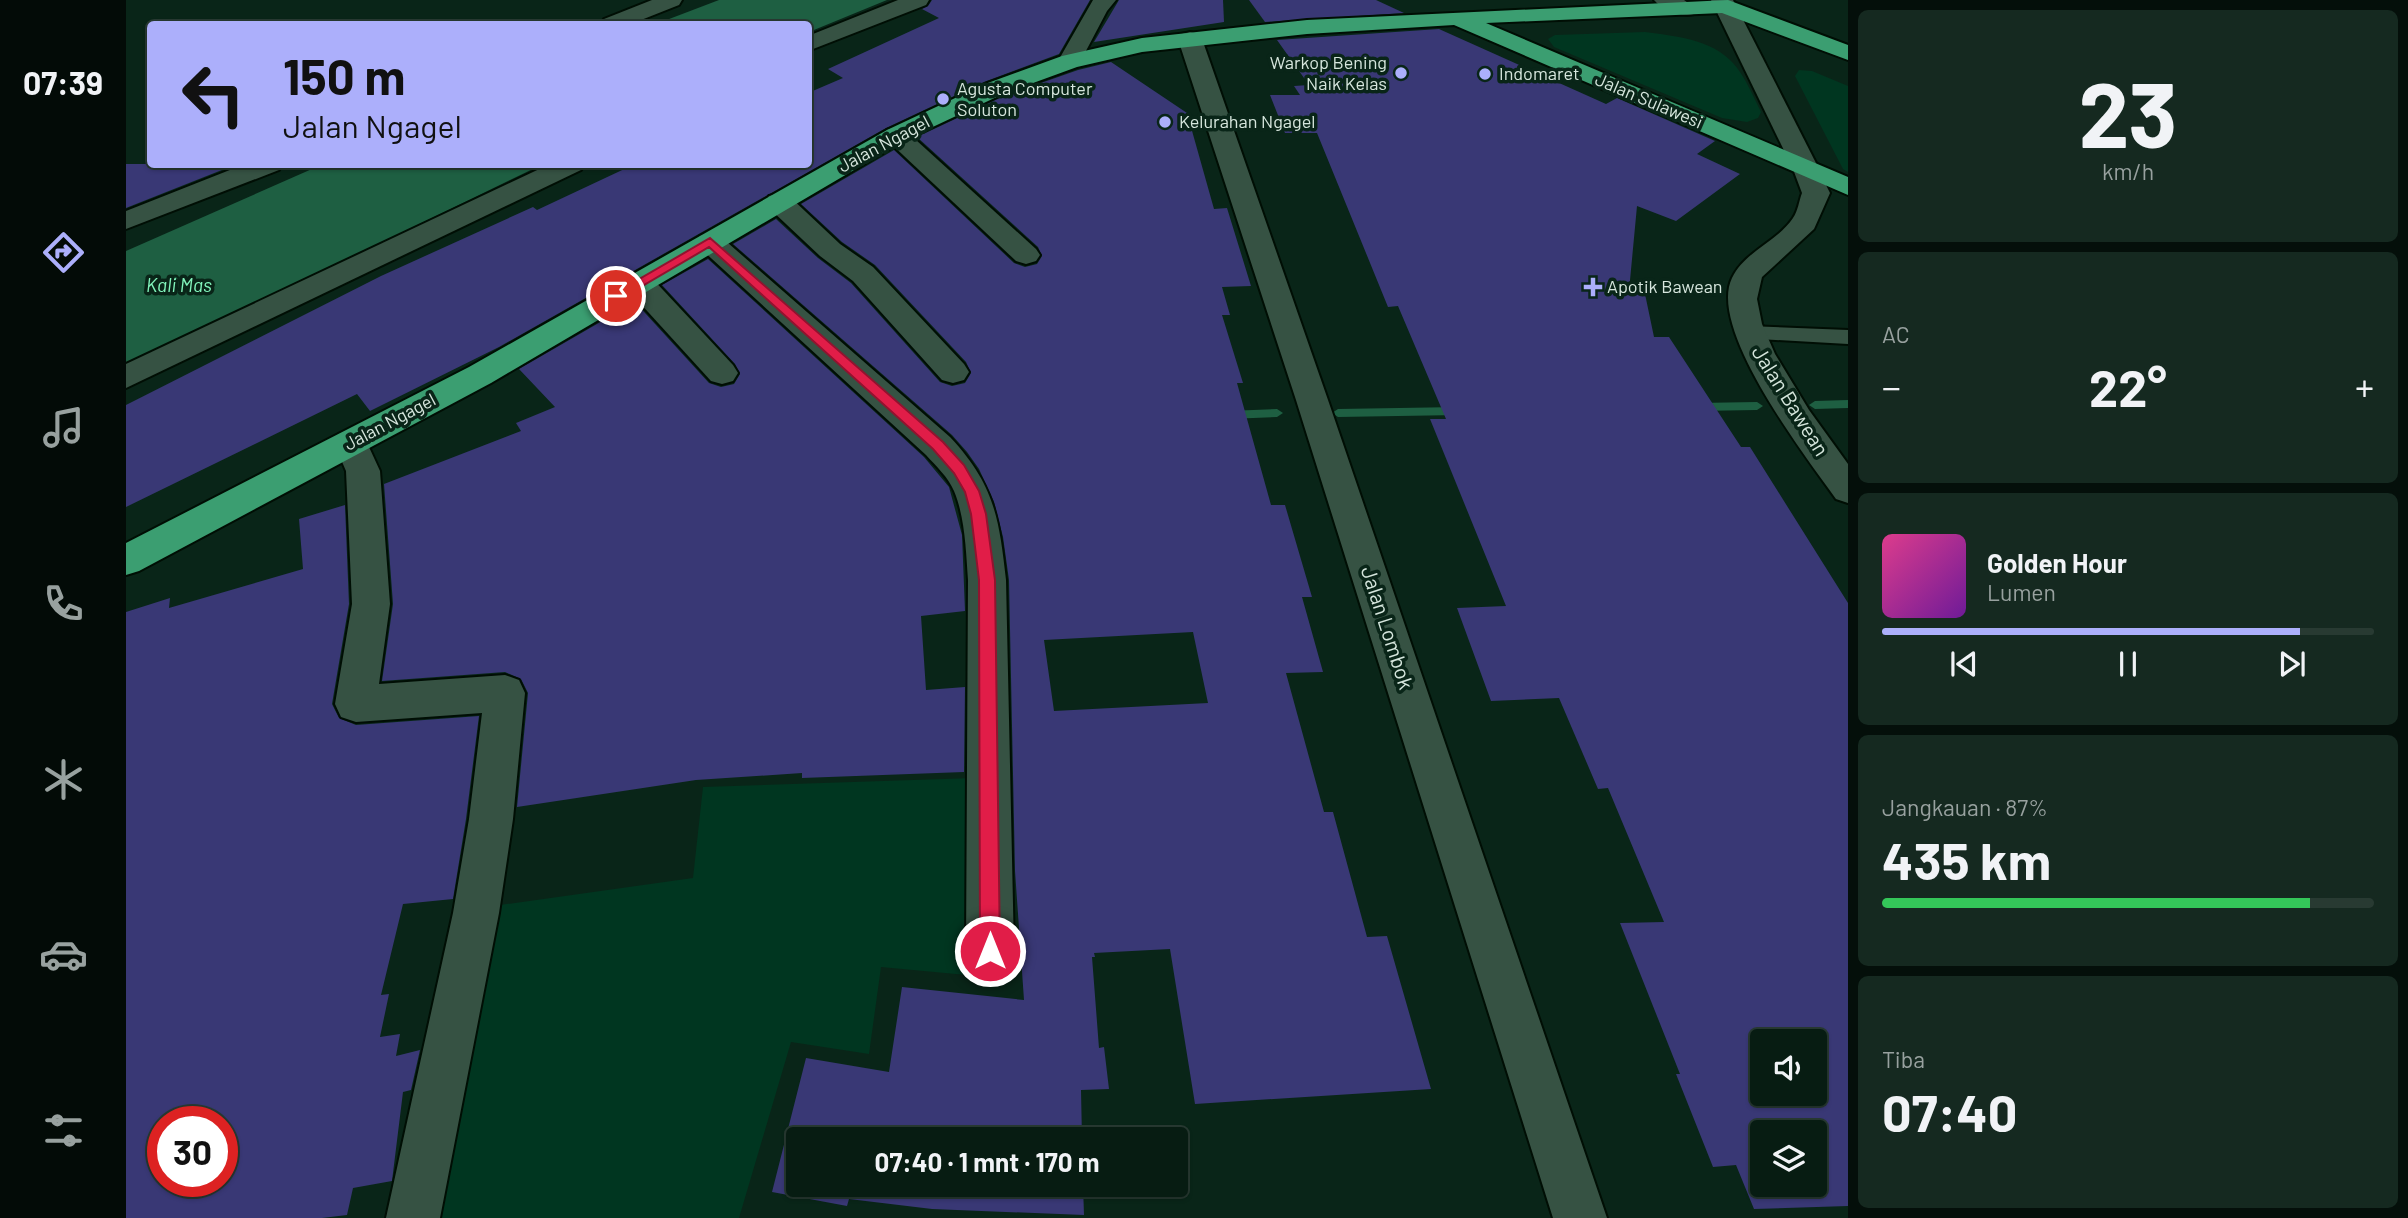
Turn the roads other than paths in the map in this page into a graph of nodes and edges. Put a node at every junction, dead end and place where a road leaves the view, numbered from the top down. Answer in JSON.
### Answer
{"nodes":[{"id":1,"x":671,"y":0,"type":"edge"},
{"id":2,"x":918,"y":0,"type":"edge"},
{"id":3,"x":1105,"y":0,"type":"edge"},
{"id":4,"x":1576,"y":0,"type":"edge"},
{"id":5,"x":1719,"y":2,"type":"edge"},
{"id":6,"x":1676,"y":4,"type":"edge"},
{"id":7,"x":1554,"y":13,"type":"junction"},
{"id":8,"x":1452,"y":18,"type":"junction"},
{"id":9,"x":619,"y":21,"type":"edge"},
{"id":10,"x":1737,"y":29,"type":"junction"},
{"id":11,"x":1190,"y":39,"type":"junction"},
{"id":12,"x":812,"y":42,"type":"edge"},
{"id":13,"x":1848,"y":53,"type":"edge"},
{"id":14,"x":1069,"y":61,"type":"junction"},
{"id":15,"x":1848,"y":73,"type":"edge"},
{"id":16,"x":897,"y":135,"type":"junction"},
{"id":17,"x":260,"y":168,"type":"edge"},
{"id":18,"x":564,"y":168,"type":"edge"},
{"id":19,"x":1806,"y":169,"type":"junction"},
{"id":20,"x":1848,"y":187,"type":"edge"},
{"id":21,"x":779,"y":202,"type":"junction"},
{"id":22,"x":126,"y":221,"type":"edge"},
{"id":23,"x":710,"y":242,"type":"junction"},
{"id":24,"x":1026,"y":256,"type":"dead end"},
{"id":25,"x":639,"y":283,"type":"junction"},
{"id":26,"x":1748,"y":333,"type":"junction"},
{"id":27,"x":1848,"y":337,"type":"edge"},
{"id":28,"x":953,"y":372,"type":"dead end"},
{"id":29,"x":722,"y":373,"type":"dead end"},
{"id":30,"x":126,"y":377,"type":"edge"},
{"id":31,"x":351,"y":443,"type":"junction"},
{"id":32,"x":1848,"y":490,"type":"edge"},
{"id":33,"x":126,"y":560,"type":"edge"},
{"id":34,"x":990,"y":951,"type":"dead end"},
{"id":35,"x":413,"y":1218,"type":"edge"},
{"id":36,"x":1580,"y":1218,"type":"edge"}],
"edges":[{"from":1,"to":9,"type":"street"},
{"from":2,"to":12,"type":"street"},
{"from":3,"to":14,"type":"street"},
{"from":4,"to":7,"type":"highway"},
{"from":5,"to":6,"type":"highway","name":"Jalan Ngagel"},
{"from":5,"to":10,"type":"street"},
{"from":5,"to":13,"type":"highway"},
{"from":6,"to":7,"type":"highway","name":"Jalan Ngagel"},
{"from":6,"to":10,"type":"highway"},
{"from":7,"to":8,"type":"highway","name":"Jalan Ngagel"},
{"from":8,"to":11,"type":"highway","name":"Jalan Ngagel"},
{"from":8,"to":19,"type":"highway","name":"Jalan Sulawesi"},
{"from":10,"to":15,"type":"highway"},
{"from":10,"to":19,"type":"street"},
{"from":11,"to":14,"type":"highway","name":"Jalan Ngagel"},
{"from":11,"to":36,"type":"street","name":"Jalan Lombok"},
{"from":14,"to":16,"type":"highway","name":"Jalan Ngagel"},
{"from":16,"to":21,"type":"highway","name":"Jalan Ngagel"},
{"from":16,"to":24,"type":"street"},
{"from":17,"to":22,"type":"street"},
{"from":18,"to":30,"type":"street"},
{"from":19,"to":20,"type":"highway","name":"Jalan Sulawesi"},
{"from":19,"to":26,"type":"street","name":"Jalan Bawean"},
{"from":21,"to":23,"type":"highway","name":"Jalan Ngagel"},
{"from":21,"to":28,"type":"street"},
{"from":23,"to":25,"type":"highway","name":"Jalan Ngagel"},
{"from":23,"to":34,"type":"street"},
{"from":25,"to":29,"type":"street"},
{"from":25,"to":31,"type":"highway","name":"Jalan Ngagel"},
{"from":26,"to":27,"type":"lane"},
{"from":26,"to":32,"type":"street","name":"Jalan Bawean"},
{"from":31,"to":33,"type":"highway","name":"Jalan Ngagel"},
{"from":31,"to":35,"type":"street"}]}
